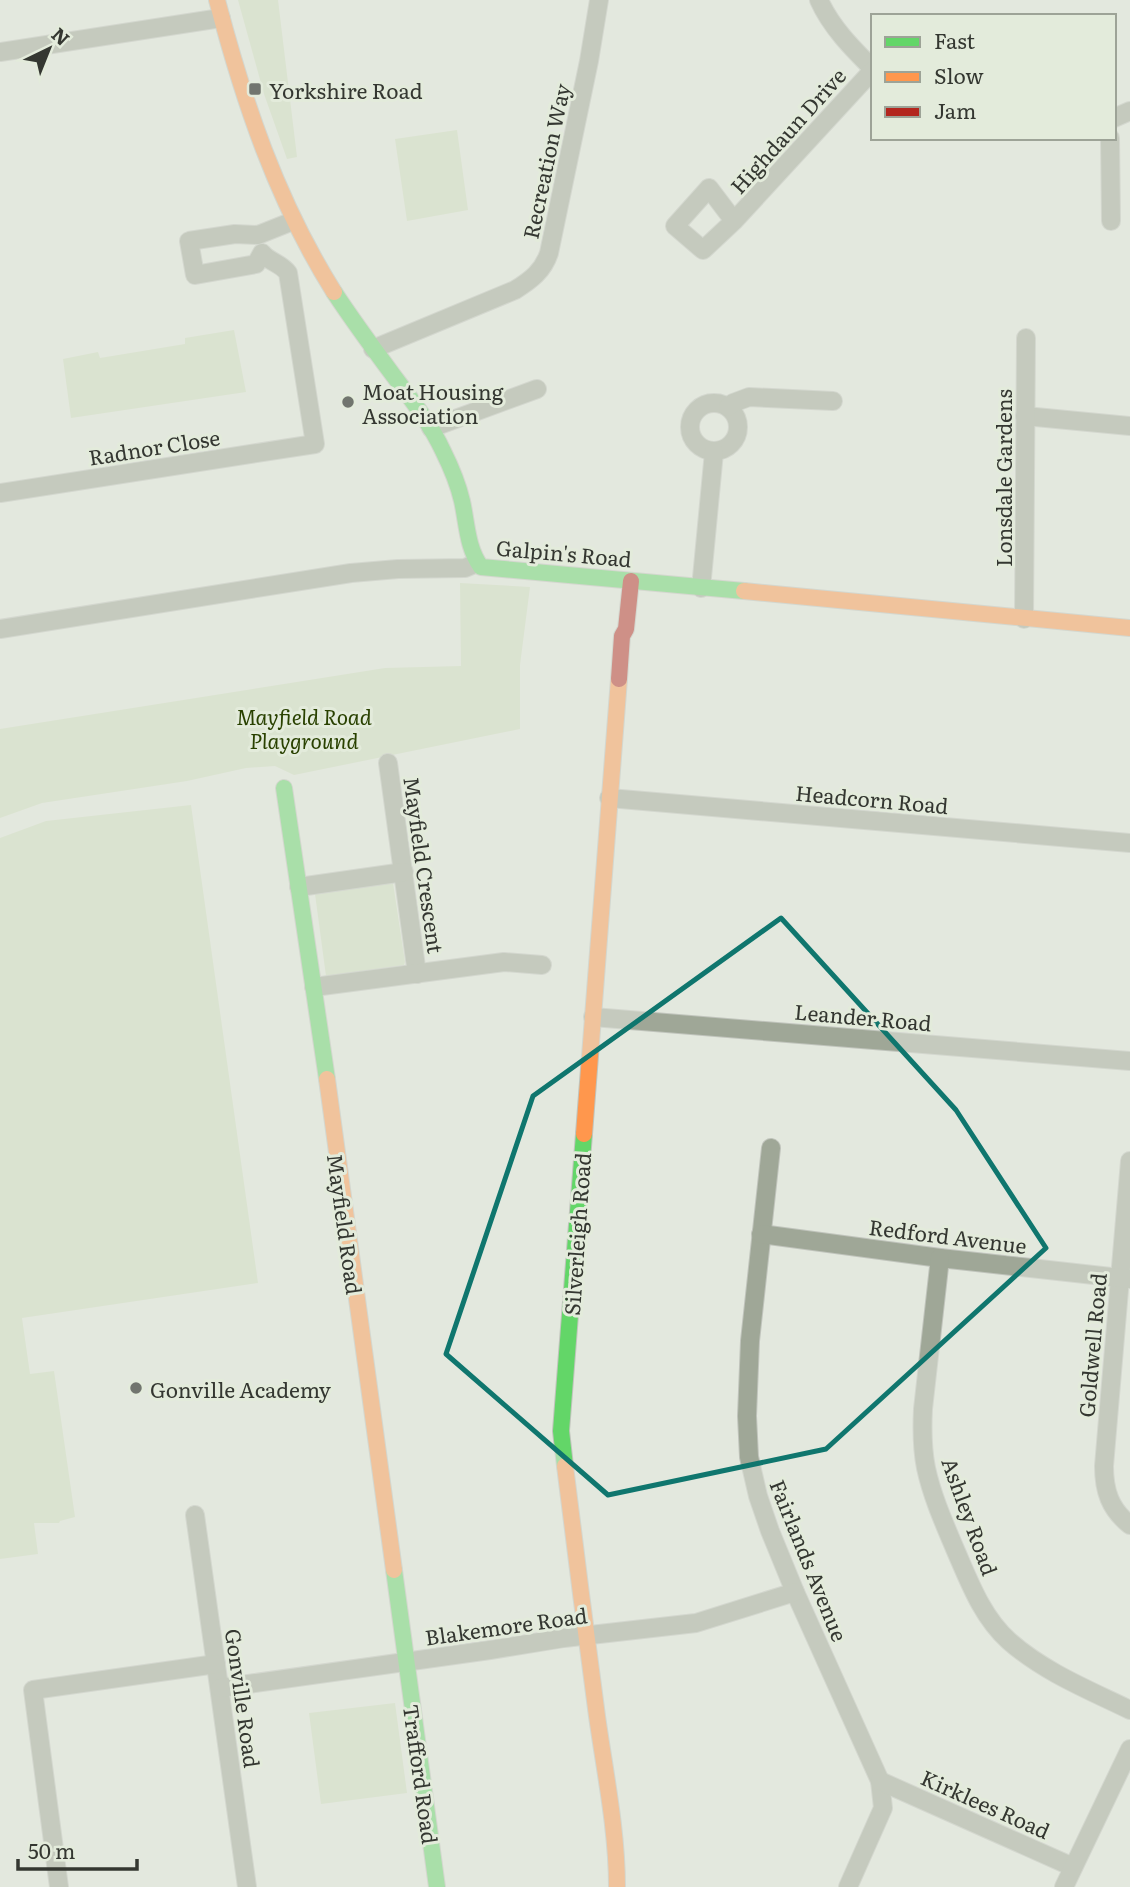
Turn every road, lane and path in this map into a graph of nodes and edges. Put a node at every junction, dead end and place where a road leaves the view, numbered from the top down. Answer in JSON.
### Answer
{"nodes":[{"id":1,"x":217,"y":0,"type":"edge"},
{"id":2,"x":599,"y":0,"type":"edge"},
{"id":3,"x":819,"y":0,"type":"edge"},
{"id":4,"x":221,"y":18,"type":"junction"},
{"id":5,"x":0,"y":52,"type":"edge"},
{"id":6,"x":871,"y":67,"type":"edge"},
{"id":7,"x":871,"y":71,"type":"edge"},
{"id":8,"x":1110,"y":140,"type":"edge"},
{"id":9,"x":293,"y":221,"type":"junction"},
{"id":10,"x":734,"y":221,"type":"dead end"},
{"id":11,"x":1111,"y":221,"type":"dead end"},
{"id":12,"x":1027,"y":338,"type":"dead end"},
{"id":13,"x":373,"y":349,"type":"junction"},
{"id":14,"x":537,"y":389,"type":"dead end"},
{"id":15,"x":833,"y":401,"type":"dead end"},
{"id":16,"x":728,"y":407,"type":"junction"},
{"id":17,"x":1025,"y":416,"type":"junction"},
{"id":18,"x":1130,"y":426,"type":"edge"},
{"id":19,"x":431,"y":428,"type":"junction"},
{"id":20,"x":714,"y":452,"type":"junction"},
{"id":21,"x":0,"y":493,"type":"edge"},
{"id":22,"x":477,"y":563,"type":"junction"},
{"id":23,"x":631,"y":581,"type":"junction"},
{"id":24,"x":701,"y":588,"type":"junction"},
{"id":25,"x":1024,"y":619,"type":"junction"},
{"id":26,"x":1130,"y":628,"type":"edge"},
{"id":27,"x":0,"y":629,"type":"edge"},
{"id":28,"x":388,"y":762,"type":"dead end"},
{"id":29,"x":285,"y":788,"type":"dead end"},
{"id":30,"x":610,"y":798,"type":"junction"},
{"id":31,"x":1130,"y":843,"type":"edge"},
{"id":32,"x":404,"y":872,"type":"junction"},
{"id":33,"x":299,"y":887,"type":"junction"},
{"id":34,"x":542,"y":965,"type":"dead end"},
{"id":35,"x":417,"y":974,"type":"junction"},
{"id":36,"x":314,"y":987,"type":"junction"},
{"id":37,"x":593,"y":1017,"type":"junction"},
{"id":38,"x":1130,"y":1061,"type":"edge"},
{"id":39,"x":771,"y":1148,"type":"dead end"},
{"id":40,"x":1130,"y":1161,"type":"edge"},
{"id":41,"x":761,"y":1234,"type":"junction"},
{"id":42,"x":940,"y":1258,"type":"junction"},
{"id":43,"x":1125,"y":1279,"type":"edge"},
{"id":44,"x":195,"y":1515,"type":"dead end"},
{"id":45,"x":1130,"y":1525,"type":"edge"},
{"id":46,"x":795,"y":1592,"type":"junction"},
{"id":47,"x":586,"y":1636,"type":"junction"},
{"id":48,"x":407,"y":1661,"type":"junction"},
{"id":49,"x":216,"y":1664,"type":"junction"},
{"id":50,"x":219,"y":1688,"type":"junction"},
{"id":51,"x":1130,"y":1710,"type":"edge"},
{"id":52,"x":1130,"y":1749,"type":"edge"},
{"id":53,"x":880,"y":1781,"type":"junction"},
{"id":54,"x":1073,"y":1867,"type":"junction"},
{"id":55,"x":59,"y":1887,"type":"edge"},
{"id":56,"x":247,"y":1887,"type":"edge"},
{"id":57,"x":437,"y":1887,"type":"edge"},
{"id":58,"x":617,"y":1887,"type":"edge"},
{"id":59,"x":848,"y":1887,"type":"edge"},
{"id":60,"x":1064,"y":1887,"type":"edge"}],
"edges":[{"from":1,"to":4,"type":"street"},
{"from":2,"to":13,"type":"street","name":"Recreation Way"},
{"from":3,"to":6,"type":"street"},
{"from":4,"to":5,"type":"street"},
{"from":4,"to":9,"type":"street"},
{"from":7,"to":10,"type":"street","name":"Highdaun Drive"},
{"from":8,"to":11,"type":"street"},
{"from":9,"to":13,"type":"street"},
{"from":9,"to":21,"type":"street","name":"Radnor Close"},
{"from":12,"to":17,"type":"street","name":"Lonsdale Gardens"},
{"from":13,"to":19,"type":"street"},
{"from":14,"to":19,"type":"street"},
{"from":15,"to":16,"type":"street"},
{"from":16,"to":20,"type":"street"},
{"from":16,"to":20,"type":"street"},
{"from":17,"to":18,"type":"street"},
{"from":17,"to":25,"type":"street","name":"Lonsdale Gardens"},
{"from":19,"to":22,"type":"street"},
{"from":20,"to":24,"type":"street"},
{"from":22,"to":23,"type":"street","name":"Galpin's Road"},
{"from":22,"to":27,"type":"street","name":"Galpin's Road"},
{"from":23,"to":24,"type":"street","name":"Galpin's Road"},
{"from":23,"to":30,"type":"street","name":"Silverleigh Road"},
{"from":24,"to":25,"type":"street","name":"Galpin's Road"},
{"from":25,"to":26,"type":"street","name":"Galpin's Road"},
{"from":28,"to":32,"type":"street","name":"Mayfield Crescent"},
{"from":29,"to":33,"type":"street","name":"Mayfield Road"},
{"from":30,"to":31,"type":"street","name":"Headcorn Road"},
{"from":30,"to":37,"type":"street","name":"Silverleigh Road"},
{"from":32,"to":33,"type":"street"},
{"from":32,"to":35,"type":"street","name":"Mayfield Crescent"},
{"from":33,"to":36,"type":"street","name":"Mayfield Road"},
{"from":34,"to":35,"type":"street","name":"Mayfield Crescent"},
{"from":35,"to":36,"type":"street"},
{"from":36,"to":48,"type":"street","name":"Mayfield Road"},
{"from":37,"to":38,"type":"street","name":"Leander Road"},
{"from":37,"to":47,"type":"street","name":"Silverleigh Road"},
{"from":39,"to":41,"type":"street","name":"Fairlands Avenue"},
{"from":40,"to":43,"type":"street","name":"Goldwell Road"},
{"from":41,"to":42,"type":"street","name":"Redford Avenue"},
{"from":41,"to":46,"type":"street","name":"Fairlands Avenue"},
{"from":42,"to":43,"type":"street","name":"Redford Avenue"},
{"from":42,"to":51,"type":"street","name":"Ashley Road"},
{"from":43,"to":45,"type":"street","name":"Goldwell Road"},
{"from":44,"to":49,"type":"street","name":"Gonville Road"},
{"from":46,"to":47,"type":"street","name":"Blakemore Road"},
{"from":46,"to":53,"type":"street","name":"Fairlands Avenue"},
{"from":47,"to":48,"type":"street","name":"Blakemore Road"},
{"from":47,"to":58,"type":"street","name":"Silverleigh Road"},
{"from":48,"to":50,"type":"street","name":"Blakemore Road"},
{"from":48,"to":57,"type":"street","name":"Trafford Road"},
{"from":49,"to":50,"type":"street","name":"Gonville Road"},
{"from":49,"to":55,"type":"street"},
{"from":50,"to":56,"type":"street","name":"Gonville Road"},
{"from":52,"to":54,"type":"street"},
{"from":53,"to":54,"type":"street","name":"Kirklees Road"},
{"from":53,"to":59,"type":"street","name":"Fairlands Avenue"},
{"from":54,"to":60,"type":"street"}]}
